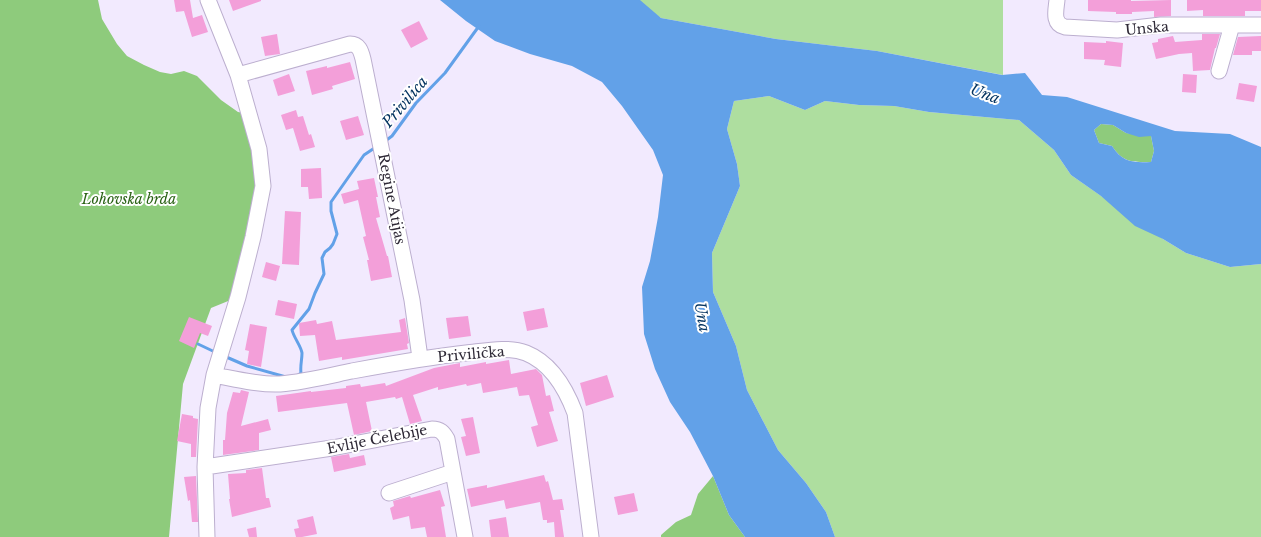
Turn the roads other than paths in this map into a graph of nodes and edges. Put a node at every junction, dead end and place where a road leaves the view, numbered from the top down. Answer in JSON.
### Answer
{"nodes":[{"id":1,"x":208,"y":0,"type":"edge"},
{"id":2,"x":1057,"y":0,"type":"edge"},
{"id":3,"x":1232,"y":25,"type":"junction"},
{"id":4,"x":1261,"y":25,"type":"edge"},
{"id":5,"x":1219,"y":71,"type":"dead end"},
{"id":6,"x":238,"y":75,"type":"junction"},
{"id":7,"x":420,"y":358,"type":"junction"},
{"id":8,"x":214,"y":375,"type":"junction"},
{"id":9,"x":205,"y":467,"type":"junction"},
{"id":10,"x":453,"y":472,"type":"junction"},
{"id":11,"x":389,"y":493,"type":"dead end"},
{"id":12,"x":207,"y":537,"type":"edge"},
{"id":13,"x":464,"y":537,"type":"edge"},
{"id":14,"x":592,"y":537,"type":"edge"}],
"edges":[{"from":1,"to":6,"type":"street"},
{"from":2,"to":3,"type":"street","name":"Unska"},
{"from":3,"to":4,"type":"street","name":"Unska"},
{"from":3,"to":5,"type":"street"},
{"from":6,"to":7,"type":"street","name":"Regine Atijas"},
{"from":6,"to":8,"type":"street"},
{"from":7,"to":8,"type":"street","name":"Privilička"},
{"from":7,"to":14,"type":"street","name":"Privilička"},
{"from":8,"to":9,"type":"street"},
{"from":9,"to":10,"type":"street","name":"Evlije Čelebije"},
{"from":9,"to":12,"type":"street"},
{"from":10,"to":11,"type":"street"},
{"from":10,"to":13,"type":"street","name":"Evlije Čelebije"}]}
